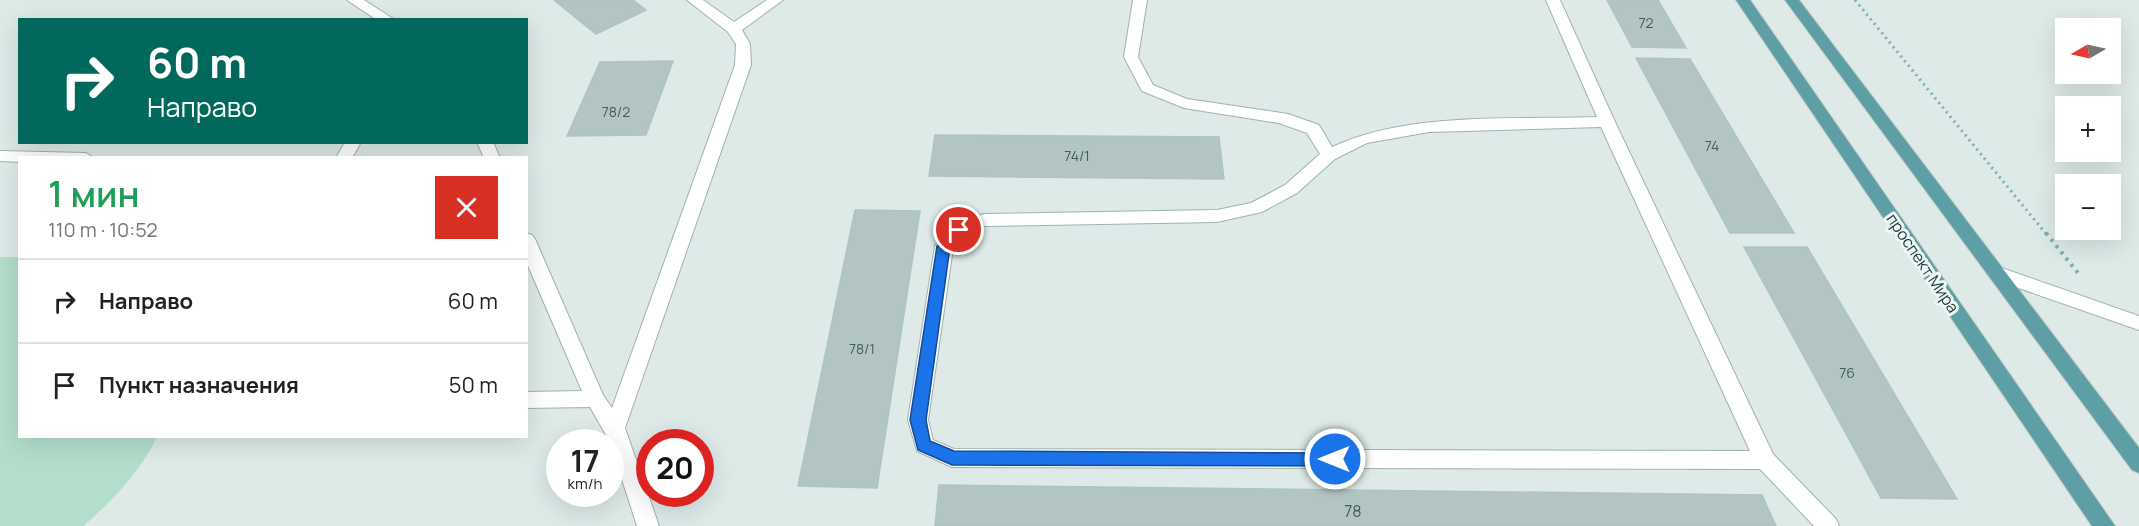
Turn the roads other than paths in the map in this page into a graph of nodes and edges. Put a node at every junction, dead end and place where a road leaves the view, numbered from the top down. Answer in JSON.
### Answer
{"nodes":[{"id":1,"x":354,"y":0,"type":"edge"},
{"id":2,"x":694,"y":0,"type":"edge"},
{"id":3,"x":776,"y":0,"type":"edge"},
{"id":4,"x":1140,"y":0,"type":"edge"},
{"id":5,"x":1552,"y":0,"type":"edge"},
{"id":6,"x":1743,"y":0,"type":"edge"},
{"id":7,"x":1792,"y":0,"type":"edge"},
{"id":8,"x":384,"y":18,"type":"edge"},
{"id":9,"x":734,"y":29,"type":"junction"},
{"id":10,"x":1606,"y":122,"type":"junction"},
{"id":11,"x":1329,"y":155,"type":"junction"},
{"id":12,"x":0,"y":156,"type":"edge"},
{"id":13,"x":18,"y":156,"type":"edge"},
{"id":14,"x":528,"y":244,"type":"edge"},
{"id":15,"x":1996,"y":273,"type":"junction"},
{"id":16,"x":2139,"y":323,"type":"edge"},
{"id":17,"x":594,"y":399,"type":"junction"},
{"id":18,"x":528,"y":400,"type":"edge"},
{"id":19,"x":615,"y":428,"type":"junction"},
{"id":20,"x":1765,"y":460,"type":"junction"},
{"id":21,"x":2139,"y":464,"type":"edge"},
{"id":22,"x":648,"y":526,"type":"edge"},
{"id":23,"x":1827,"y":526,"type":"edge"},
{"id":24,"x":2104,"y":526,"type":"edge"}],
"edges":[{"from":1,"to":8,"type":"street"},
{"from":2,"to":9,"type":"street"},
{"from":3,"to":9,"type":"street"},
{"from":4,"to":11,"type":"street"},
{"from":5,"to":10,"type":"street"},
{"from":6,"to":24,"type":"main road","name":"проспект Мира"},
{"from":7,"to":15,"type":"main road"},
{"from":9,"to":19,"type":"street"},
{"from":10,"to":11,"type":"street"},
{"from":10,"to":20,"type":"street"},
{"from":11,"to":20,"type":"street"},
{"from":12,"to":13,"type":"street"},
{"from":14,"to":17,"type":"street"},
{"from":15,"to":16,"type":"street"},
{"from":15,"to":21,"type":"main road"},
{"from":17,"to":18,"type":"street"},
{"from":17,"to":19,"type":"street"},
{"from":19,"to":22,"type":"street"},
{"from":20,"to":23,"type":"street"}]}
